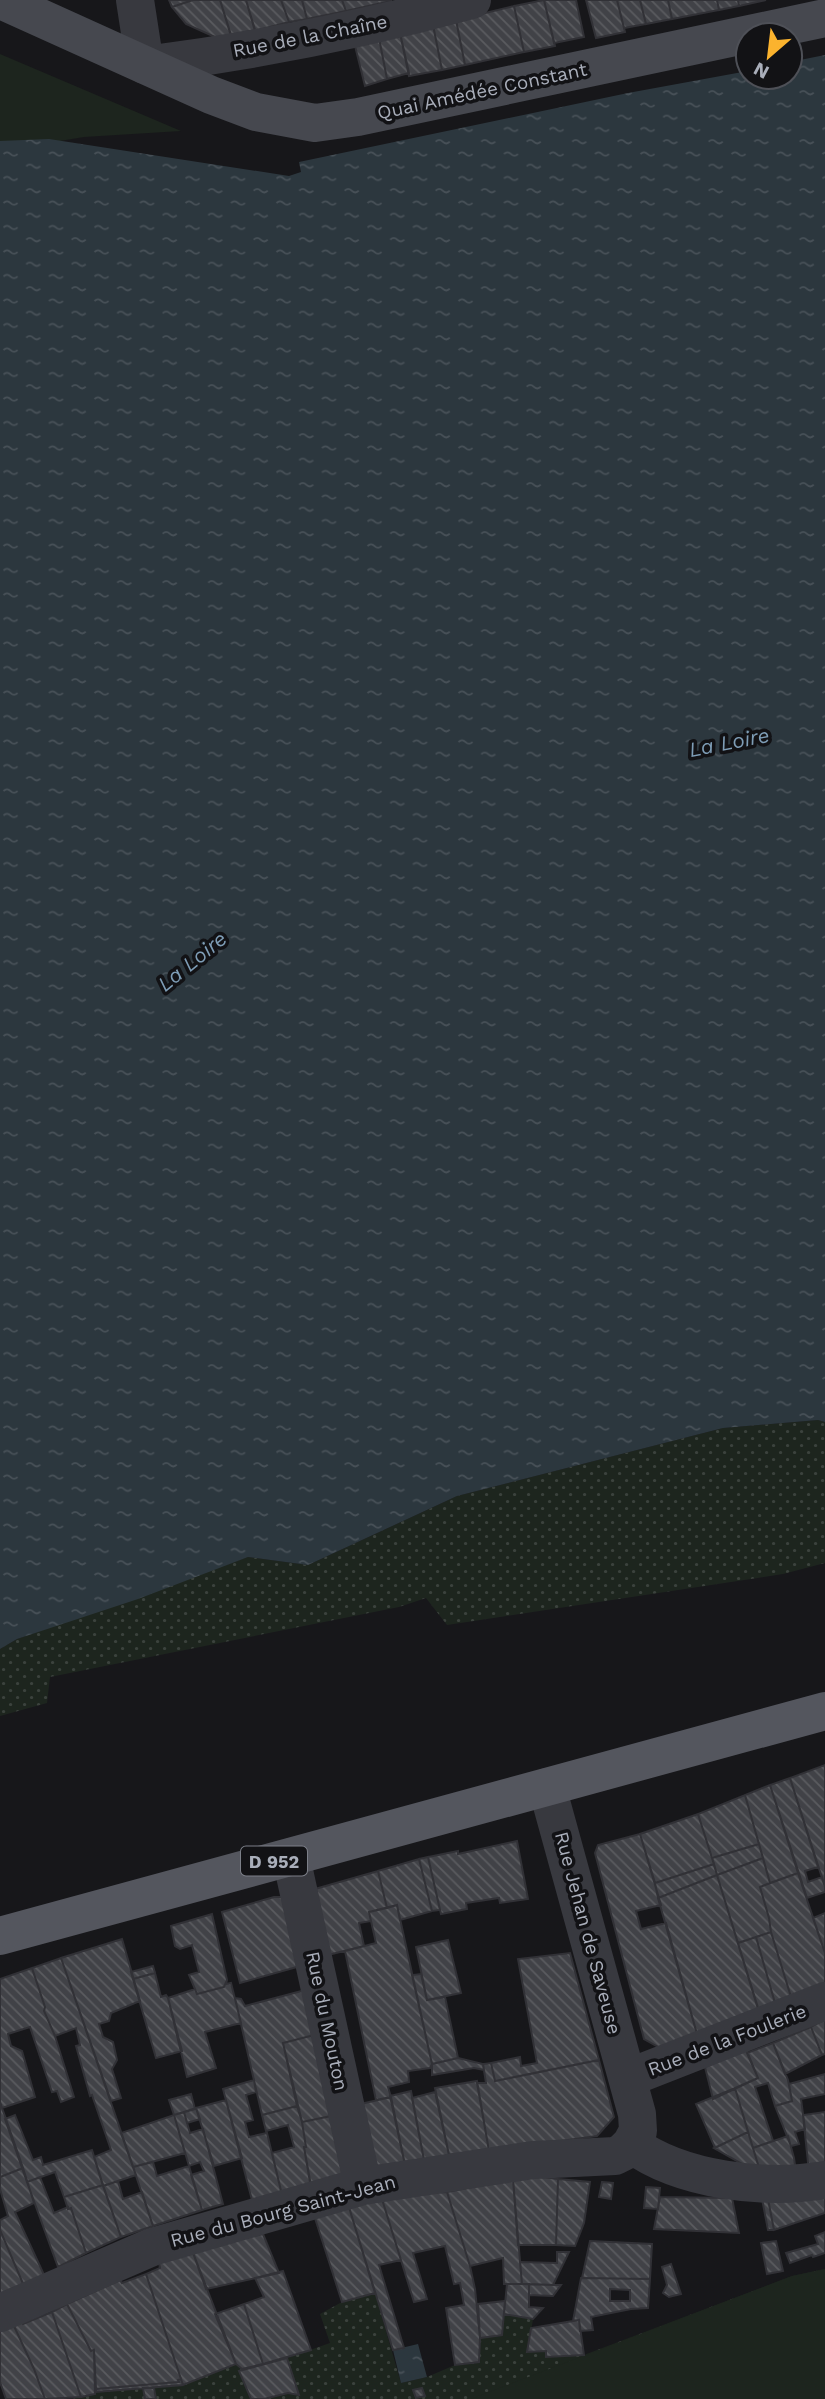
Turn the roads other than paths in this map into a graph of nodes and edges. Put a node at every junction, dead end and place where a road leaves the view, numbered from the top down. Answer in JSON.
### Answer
{"nodes":[{"id":1,"x":1,"y":0,"type":"edge"},
{"id":2,"x":135,"y":0,"type":"edge"},
{"id":3,"x":472,"y":0,"type":"edge"},
{"id":4,"x":825,"y":18,"type":"edge"},
{"id":5,"x":145,"y":65,"type":"junction"},
{"id":6,"x":825,"y":1711,"type":"edge"},
{"id":7,"x":547,"y":1787,"type":"junction"},
{"id":8,"x":291,"y":1857,"type":"junction"},
{"id":9,"x":0,"y":1936,"type":"edge"},
{"id":10,"x":825,"y":2001,"type":"edge"},
{"id":11,"x":628,"y":2078,"type":"junction"},
{"id":12,"x":631,"y":2144,"type":"junction"},
{"id":13,"x":825,"y":2180,"type":"edge"},
{"id":14,"x":363,"y":2186,"type":"junction"},
{"id":15,"x":0,"y":2313,"type":"edge"}],
"edges":[{"from":1,"to":5,"type":"main road","name":"Quai Amédée Constant"},
{"from":2,"to":5,"type":"street"},
{"from":3,"to":5,"type":"street","name":"Rue de la Chaîne"},
{"from":4,"to":5,"type":"main road","name":"Quai Amédée Constant"},
{"from":6,"to":7,"type":"main road","number":"D 952"},
{"from":7,"to":8,"type":"main road","number":"D 952"},
{"from":7,"to":11,"type":"street","name":"Rue Jehan de Saveuse"},
{"from":8,"to":9,"type":"main road","number":"D 952"},
{"from":8,"to":14,"type":"street","name":"Rue du Mouton"},
{"from":10,"to":11,"type":"street","name":"Rue de la Foulerie"},
{"from":11,"to":12,"type":"street"},
{"from":12,"to":13,"type":"street"},
{"from":12,"to":14,"type":"street","name":"Rue du Bourg Saint-Jean"},
{"from":14,"to":15,"type":"street","name":"Rue du Bourg Saint-Jean"}]}
